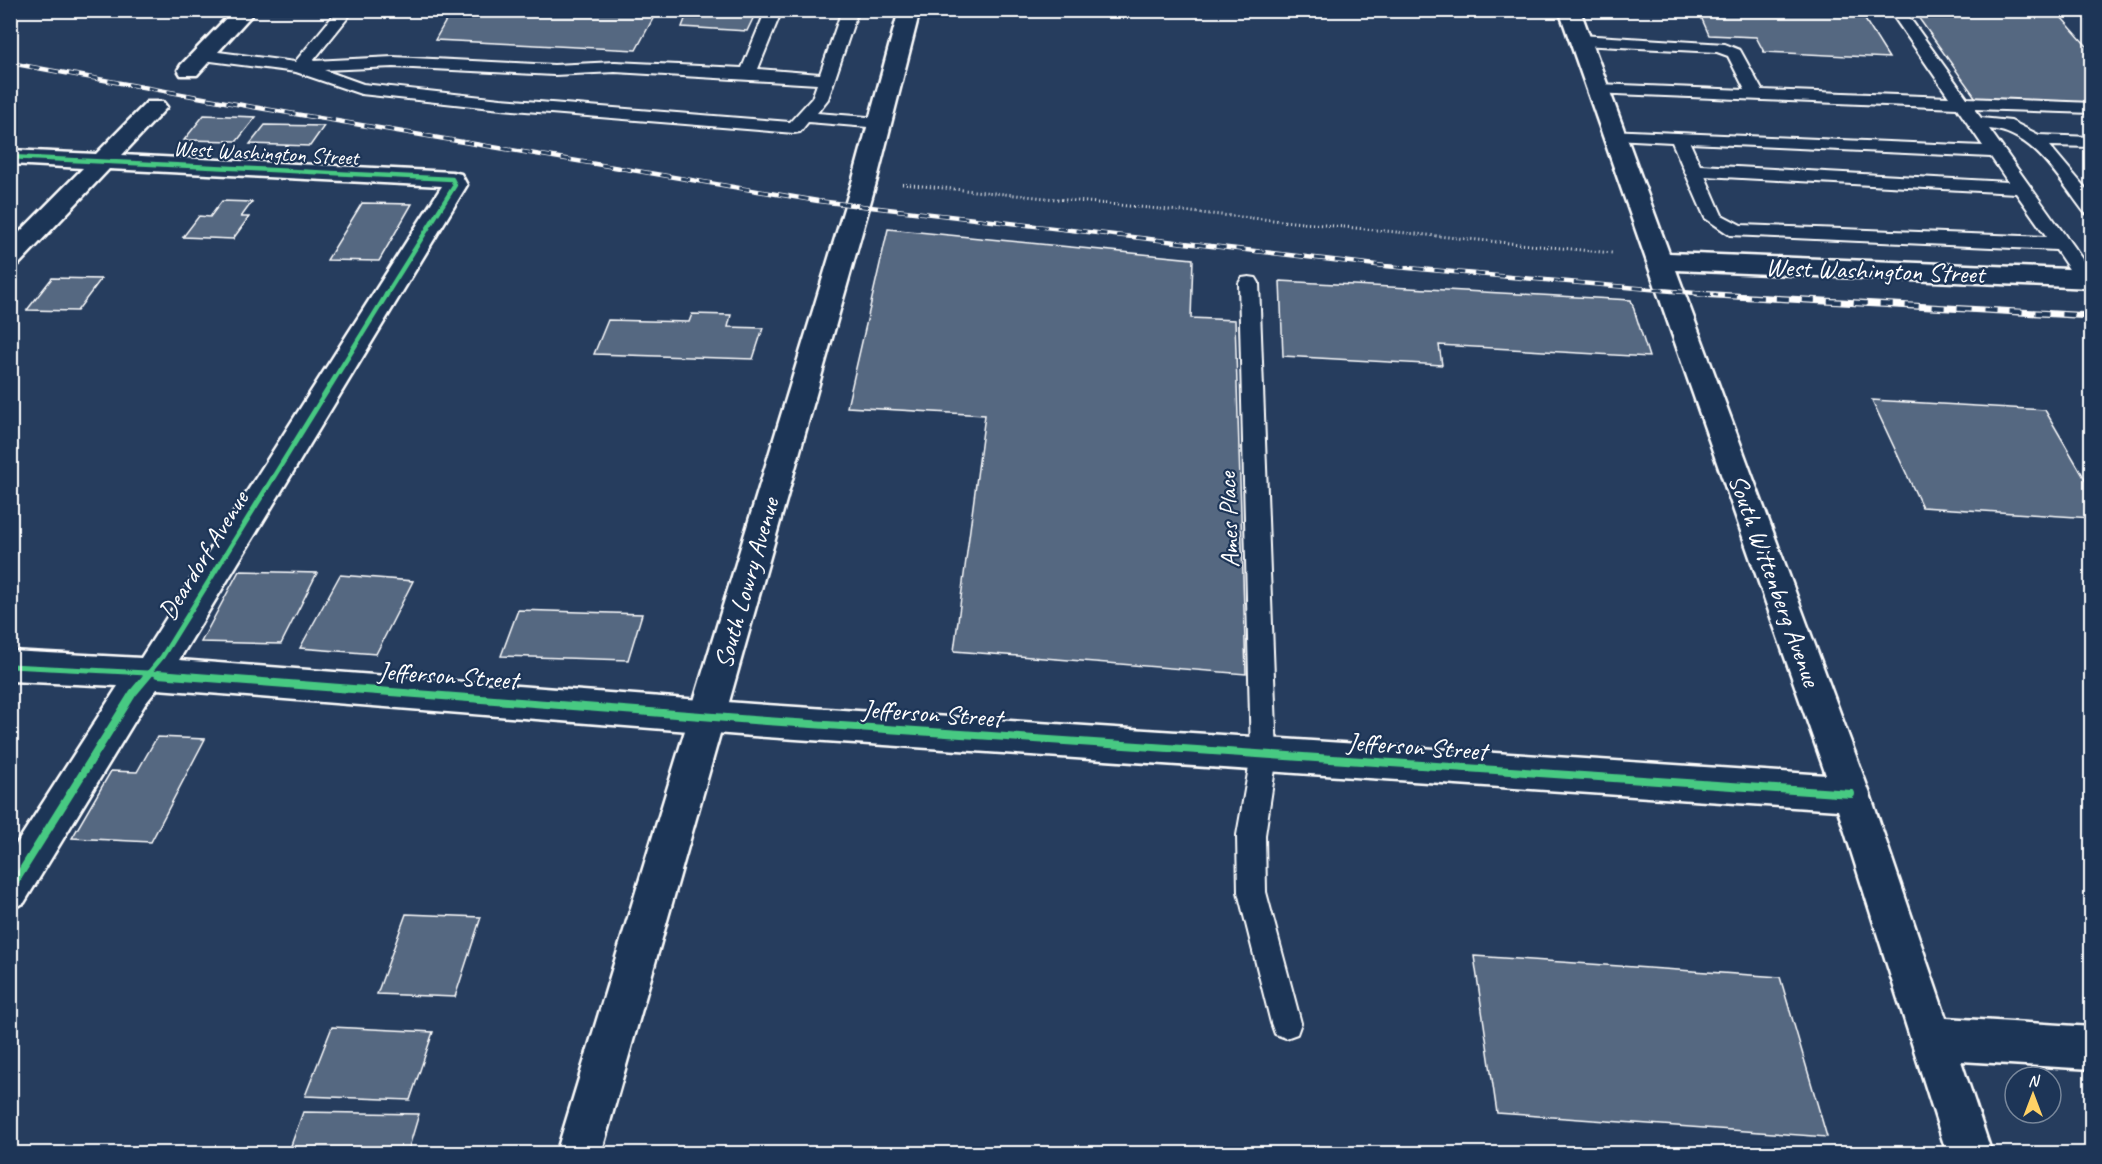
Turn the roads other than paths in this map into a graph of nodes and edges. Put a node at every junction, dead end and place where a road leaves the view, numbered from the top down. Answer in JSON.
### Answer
{"nodes":[{"id":1,"x":246,"y":10,"type":"edge"},
{"id":2,"x":347,"y":10,"type":"edge"},
{"id":3,"x":774,"y":10,"type":"edge"},
{"id":4,"x":850,"y":10,"type":"edge"},
{"id":5,"x":910,"y":10,"type":"edge"},
{"id":6,"x":1896,"y":10,"type":"edge"},
{"id":7,"x":1574,"y":25,"type":"edge"},
{"id":8,"x":196,"y":63,"type":"joint"},
{"id":9,"x":299,"y":67,"type":"junction"},
{"id":10,"x":748,"y":73,"type":"junction"},
{"id":11,"x":827,"y":80,"type":"junction"},
{"id":12,"x":1598,"y":89,"type":"junction"},
{"id":13,"x":1756,"y":94,"type":"junction"},
{"id":14,"x":1961,"y":103,"type":"junction"},
{"id":15,"x":155,"y":107,"type":"dead end"},
{"id":16,"x":2091,"y":108,"type":"edge"},
{"id":17,"x":804,"y":117,"type":"junction"},
{"id":18,"x":880,"y":123,"type":"junction"},
{"id":19,"x":1976,"y":123,"type":"junction"},
{"id":20,"x":1614,"y":134,"type":"junction"},
{"id":21,"x":1679,"y":137,"type":"junction"},
{"id":22,"x":2036,"y":140,"type":"junction"},
{"id":23,"x":2091,"y":142,"type":"edge"},
{"id":24,"x":1996,"y":152,"type":"junction"},
{"id":25,"x":10,"y":157,"type":"edge"},
{"id":26,"x":104,"y":162,"type":"junction"},
{"id":27,"x":1693,"y":170,"type":"junction"},
{"id":28,"x":2021,"y":188,"type":"junction"},
{"id":29,"x":2091,"y":209,"type":"edge"},
{"id":30,"x":425,"y":238,"type":"joint"},
{"id":31,"x":2061,"y":244,"type":"junction"},
{"id":32,"x":10,"y":258,"type":"edge"},
{"id":33,"x":1659,"y":261,"type":"junction"},
{"id":34,"x":2089,"y":279,"type":"edge"},
{"id":35,"x":1249,"y":283,"type":"dead end"},
{"id":36,"x":10,"y":666,"type":"edge"},
{"id":37,"x":148,"y":675,"type":"junction"},
{"id":38,"x":707,"y":715,"type":"junction"},
{"id":39,"x":1264,"y":756,"type":"junction"},
{"id":40,"x":1851,"y":794,"type":"junction"},
{"id":41,"x":10,"y":890,"type":"edge"},
{"id":42,"x":1286,"y":1023,"type":"dead end"},
{"id":43,"x":1932,"y":1038,"type":"junction"},
{"id":44,"x":2091,"y":1048,"type":"edge"},
{"id":45,"x":578,"y":1154,"type":"edge"},
{"id":46,"x":1970,"y":1154,"type":"edge"}],
"edges":[{"from":1,"to":8,"type":"street"},
{"from":2,"to":9,"type":"lane"},
{"from":3,"to":10,"type":"lane"},
{"from":4,"to":11,"type":"lane"},
{"from":5,"to":18,"type":"street","name":"South Lowry Avenue"},
{"from":6,"to":14,"type":"lane"},
{"from":7,"to":12,"type":"street","name":"South Wittenberg Avenue"},
{"from":7,"to":13,"type":"lane"},
{"from":8,"to":9,"type":"lane"},
{"from":9,"to":10,"type":"lane"},
{"from":9,"to":17,"type":"lane"},
{"from":10,"to":11,"type":"lane"},
{"from":11,"to":17,"type":"lane"},
{"from":12,"to":13,"type":"lane"},
{"from":12,"to":20,"type":"street","name":"South Wittenberg Avenue"},
{"from":13,"to":14,"type":"lane"},
{"from":14,"to":16,"type":"lane"},
{"from":14,"to":19,"type":"lane"},
{"from":15,"to":26,"type":"street"},
{"from":17,"to":18,"type":"lane"},
{"from":18,"to":38,"type":"street","name":"South Lowry Avenue"},
{"from":19,"to":22,"type":"lane"},
{"from":19,"to":24,"type":"lane"},
{"from":20,"to":21,"type":"lane"},
{"from":20,"to":33,"type":"street","name":"South Wittenberg Avenue"},
{"from":21,"to":24,"type":"lane"},
{"from":21,"to":27,"type":"lane"},
{"from":22,"to":23,"type":"lane"},
{"from":22,"to":29,"type":"lane"},
{"from":24,"to":28,"type":"lane"},
{"from":25,"to":26,"type":"street","name":"West Washington Street"},
{"from":26,"to":30,"type":"street","name":"West Washington Street"},
{"from":26,"to":32,"type":"street"},
{"from":27,"to":28,"type":"lane"},
{"from":27,"to":31,"type":"lane"},
{"from":28,"to":31,"type":"lane"},
{"from":30,"to":37,"type":"street","name":"Deardorf Avenue"},
{"from":31,"to":34,"type":"lane"},
{"from":33,"to":34,"type":"street","name":"West Washington Street"},
{"from":33,"to":40,"type":"street","name":"South Wittenberg Avenue"},
{"from":35,"to":39,"type":"lane","name":"Ames Place"},
{"from":36,"to":37,"type":"street","name":"Jefferson Street"},
{"from":37,"to":38,"type":"street","name":"Jefferson Street"},
{"from":37,"to":41,"type":"street","name":"Deardorf Avenue"},
{"from":38,"to":39,"type":"street","name":"Jefferson Street"},
{"from":38,"to":45,"type":"street","name":"South Lowry Avenue"},
{"from":39,"to":40,"type":"street","name":"Jefferson Street"},
{"from":39,"to":42,"type":"lane","name":"Ames Place"},
{"from":40,"to":43,"type":"street","name":"South Wittenberg Avenue"},
{"from":43,"to":44,"type":"street"},
{"from":43,"to":46,"type":"street","name":"South Wittenberg Avenue"}]}
